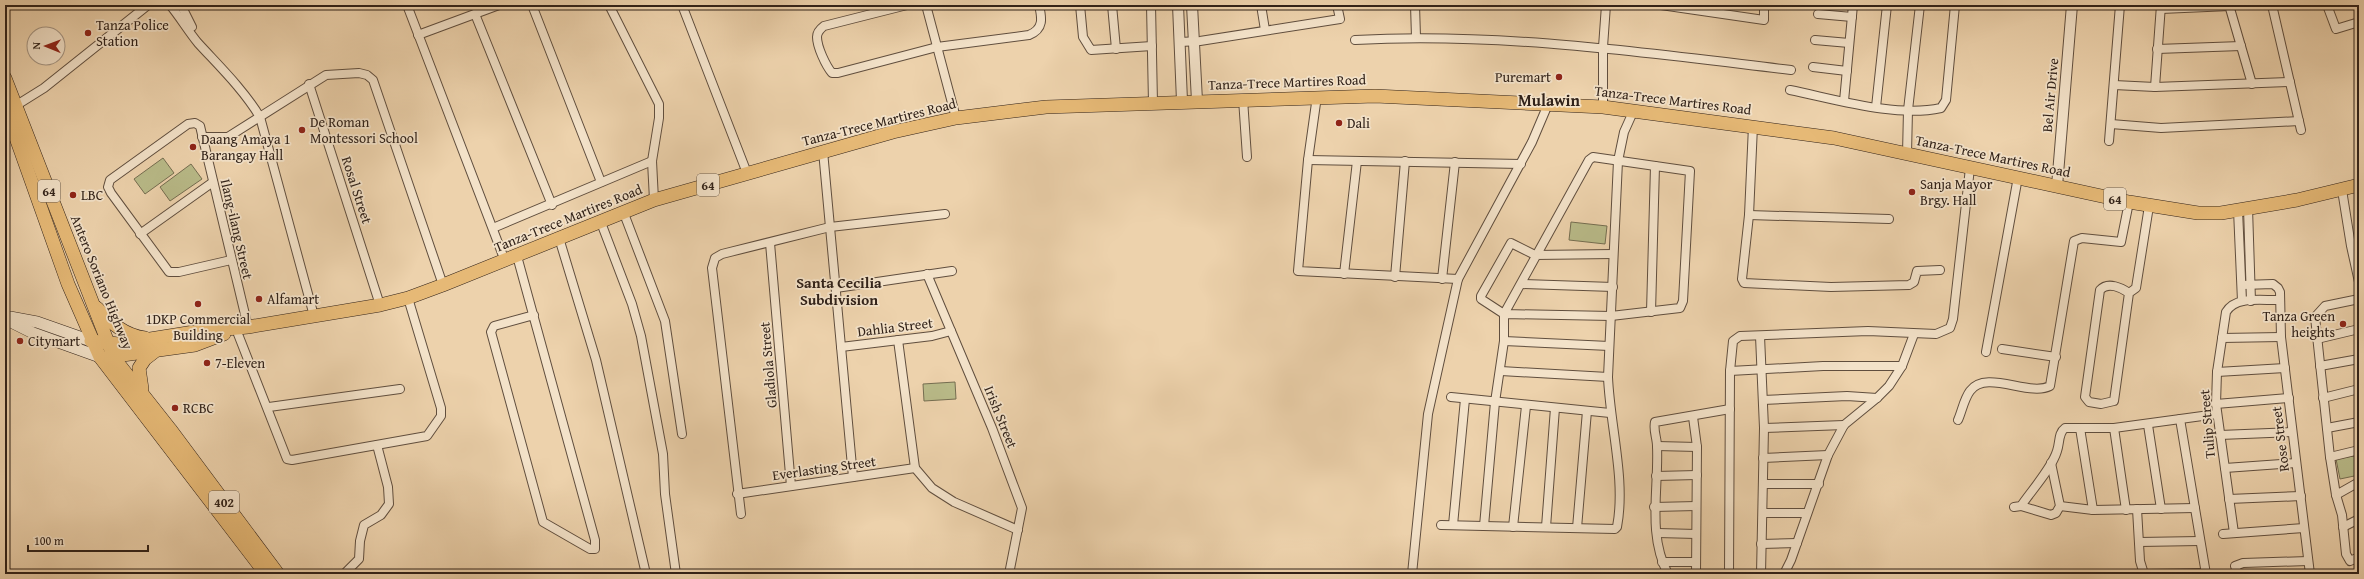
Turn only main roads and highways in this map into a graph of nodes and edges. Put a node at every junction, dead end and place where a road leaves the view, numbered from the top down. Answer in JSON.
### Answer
{"nodes":[{"id":1,"x":5,"y":78,"type":"edge"},
{"id":2,"x":9,"y":108,"type":"edge"},
{"id":3,"x":2359,"y":185,"type":"edge"},
{"id":4,"x":94,"y":305,"type":"junction"},
{"id":5,"x":5,"y":318,"type":"edge"},
{"id":6,"x":92,"y":341,"type":"junction"},
{"id":7,"x":108,"y":344,"type":"junction"},
{"id":8,"x":156,"y":345,"type":"junction"},
{"id":9,"x":100,"y":357,"type":"junction"},
{"id":10,"x":114,"y":358,"type":"junction"},
{"id":11,"x":144,"y":395,"type":"junction"},
{"id":12,"x":266,"y":574,"type":"edge"},
{"id":13,"x":278,"y":574,"type":"edge"}],
"edges":[{"from":1,"to":2,"type":"main road","name":"Antero Soriano Highway","number":"64"},
{"from":2,"to":4,"type":"main road","name":"Antero Soriano Highway","number":"64"},
{"from":2,"to":6,"type":"main road","name":"Antero Soriano Highway","number":"64"},
{"from":3,"to":8,"type":"main road","name":"Tanza-Trece Martires Road","number":"64"},
{"from":4,"to":7,"type":"main road","name":"Antero Soriano Highway","number":"64"},
{"from":4,"to":8,"type":"main road"},
{"from":5,"to":6,"type":"main road"},
{"from":5,"to":9,"type":"main road"},
{"from":6,"to":7,"type":"main road","name":"Tanza-Trece Martires Road","number":"64"},
{"from":6,"to":9,"type":"main road","name":"Antero Soriano Highway","number":"64"},
{"from":7,"to":8,"type":"main road","name":"Tanza-Trece Martires Road","number":"64"},
{"from":7,"to":10,"type":"main road","name":"Antero Soriano Highway","number":"64"},
{"from":8,"to":10,"type":"main road","name":"Tanza-Trece Martires Road","number":"64"},
{"from":8,"to":11,"type":"main road"},
{"from":9,"to":10,"type":"main road","name":"Tanza-Trece Martires Road","number":"64"},
{"from":9,"to":12,"type":"main road","name":"Antero Soriano Highway","number":"402"},
{"from":10,"to":11,"type":"main road","name":"Antero Soriano Highway","number":"402"},
{"from":11,"to":13,"type":"main road","name":"Antero Soriano Highway","number":"402"}]}
